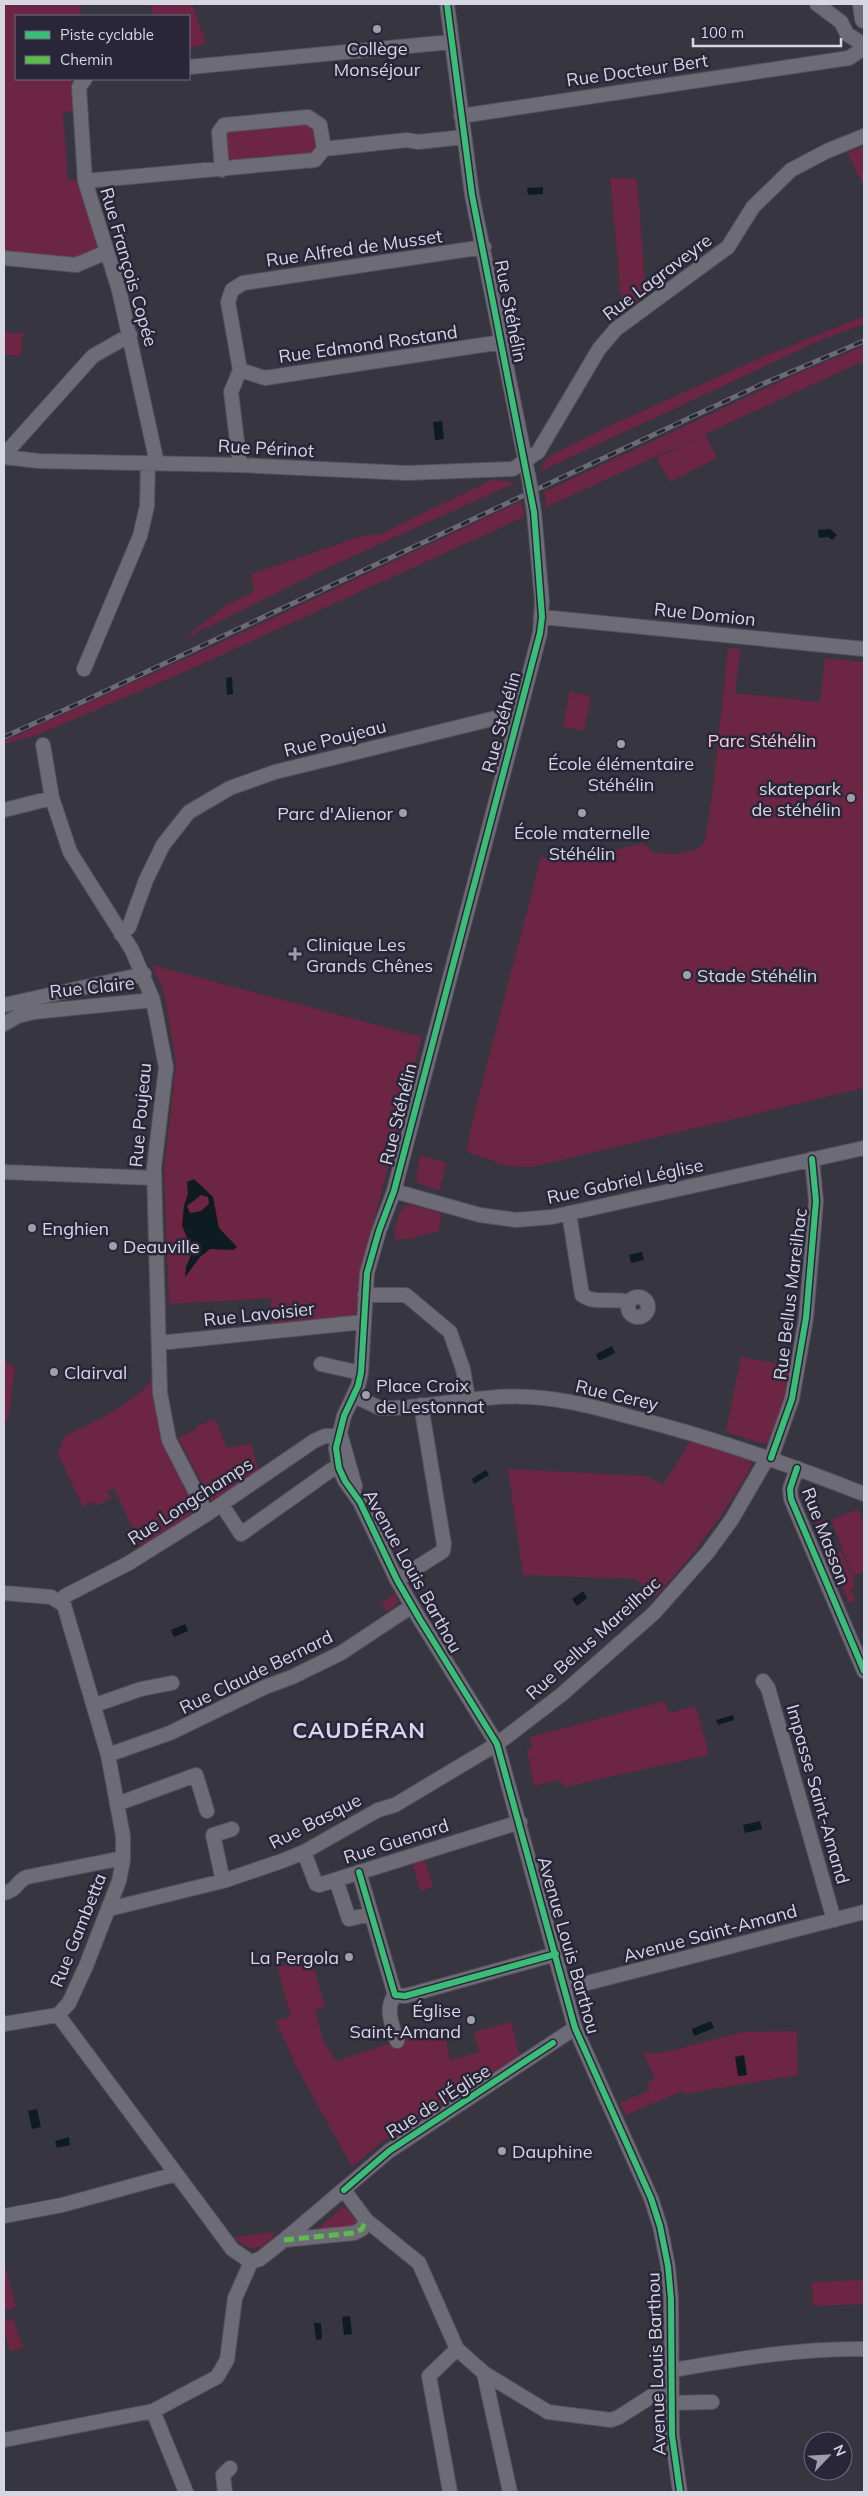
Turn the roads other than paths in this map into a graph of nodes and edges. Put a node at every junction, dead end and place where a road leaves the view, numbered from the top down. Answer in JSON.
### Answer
{"nodes":[{"id":1,"x":447,"y":4,"type":"edge"},
{"id":2,"x":817,"y":4,"type":"edge"},
{"id":3,"x":862,"y":4,"type":"edge"},
{"id":4,"x":864,"y":19,"type":"edge"},
{"id":5,"x":452,"y":42,"type":"junction"},
{"id":6,"x":864,"y":47,"type":"edge"},
{"id":7,"x":190,"y":68,"type":"edge"},
{"id":8,"x":84,"y":80,"type":"edge"},
{"id":9,"x":461,"y":116,"type":"junction"},
{"id":10,"x":864,"y":136,"type":"edge"},
{"id":11,"x":464,"y":137,"type":"junction"},
{"id":12,"x":324,"y":149,"type":"junction"},
{"id":13,"x":222,"y":170,"type":"junction"},
{"id":14,"x":85,"y":182,"type":"junction"},
{"id":15,"x":484,"y":248,"type":"junction"},
{"id":16,"x":107,"y":252,"type":"junction"},
{"id":17,"x":4,"y":258,"type":"edge"},
{"id":18,"x":130,"y":335,"type":"junction"},
{"id":19,"x":502,"y":342,"type":"junction"},
{"id":20,"x":240,"y":370,"type":"junction"},
{"id":21,"x":4,"y":456,"type":"edge"},
{"id":22,"x":152,"y":463,"type":"junction"},
{"id":23,"x":240,"y":465,"type":"junction"},
{"id":24,"x":527,"y":468,"type":"junction"},
{"id":25,"x":542,"y":617,"type":"junction"},
{"id":26,"x":864,"y":649,"type":"edge"},
{"id":27,"x":84,"y":669,"type":"dead end"},
{"id":28,"x":518,"y":715,"type":"junction"},
{"id":29,"x":44,"y":745,"type":"dead end"},
{"id":30,"x":52,"y":798,"type":"junction"},
{"id":31,"x":4,"y":810,"type":"edge"},
{"id":32,"x":121,"y":934,"type":"junction"},
{"id":33,"x":144,"y":974,"type":"junction"},
{"id":34,"x":153,"y":1000,"type":"junction"},
{"id":35,"x":4,"y":1006,"type":"edge"},
{"id":36,"x":33,"y":1006,"type":"junction"},
{"id":37,"x":4,"y":1024,"type":"edge"},
{"id":38,"x":864,"y":1148,"type":"edge"},
{"id":39,"x":812,"y":1159,"type":"junction"},
{"id":40,"x":4,"y":1172,"type":"edge"},
{"id":41,"x":154,"y":1178,"type":"junction"},
{"id":42,"x":394,"y":1191,"type":"junction"},
{"id":43,"x":569,"y":1213,"type":"junction"},
{"id":44,"x":365,"y":1295,"type":"junction"},
{"id":45,"x":629,"y":1302,"type":"dead end"},
{"id":46,"x":364,"y":1322,"type":"junction"},
{"id":47,"x":159,"y":1343,"type":"junction"},
{"id":48,"x":321,"y":1364,"type":"dead end"},
{"id":49,"x":361,"y":1373,"type":"junction"},
{"id":50,"x":354,"y":1396,"type":"junction"},
{"id":51,"x":468,"y":1399,"type":"junction"},
{"id":52,"x":421,"y":1405,"type":"junction"},
{"id":53,"x":340,"y":1436,"type":"junction"},
{"id":54,"x":770,"y":1458,"type":"junction"},
{"id":55,"x":339,"y":1468,"type":"junction"},
{"id":56,"x":797,"y":1468,"type":"junction"},
{"id":57,"x":864,"y":1494,"type":"edge"},
{"id":58,"x":360,"y":1502,"type":"junction"},
{"id":59,"x":222,"y":1505,"type":"junction"},
{"id":60,"x":207,"y":1514,"type":"junction"},
{"id":61,"x":397,"y":1580,"type":"junction"},
{"id":62,"x":4,"y":1593,"type":"edge"},
{"id":63,"x":61,"y":1602,"type":"junction"},
{"id":64,"x":412,"y":1606,"type":"junction"},
{"id":65,"x":864,"y":1671,"type":"edge"},
{"id":66,"x":763,"y":1681,"type":"dead end"},
{"id":67,"x":172,"y":1683,"type":"dead end"},
{"id":68,"x":95,"y":1705,"type":"junction"},
{"id":69,"x":497,"y":1744,"type":"junction"},
{"id":70,"x":108,"y":1755,"type":"junction"},
{"id":71,"x":117,"y":1804,"type":"junction"},
{"id":72,"x":207,"y":1811,"type":"dead end"},
{"id":73,"x":520,"y":1822,"type":"junction"},
{"id":74,"x":232,"y":1828,"type":"dead end"},
{"id":75,"x":304,"y":1852,"type":"junction"},
{"id":76,"x":123,"y":1858,"type":"junction"},
{"id":77,"x":359,"y":1872,"type":"junction"},
{"id":78,"x":336,"y":1880,"type":"junction"},
{"id":79,"x":223,"y":1881,"type":"junction"},
{"id":80,"x":4,"y":1893,"type":"edge"},
{"id":81,"x":109,"y":1909,"type":"junction"},
{"id":82,"x":864,"y":1912,"type":"edge"},
{"id":83,"x":371,"y":1914,"type":"junction"},
{"id":84,"x":834,"y":1920,"type":"junction"},
{"id":85,"x":556,"y":1954,"type":"junction"},
{"id":86,"x":564,"y":1989,"type":"junction"},
{"id":87,"x":394,"y":1995,"type":"junction"},
{"id":88,"x":58,"y":2015,"type":"junction"},
{"id":89,"x":4,"y":2024,"type":"edge"},
{"id":90,"x":575,"y":2028,"type":"junction"},
{"id":91,"x":397,"y":2041,"type":"dead end"},
{"id":92,"x":176,"y":2174,"type":"junction"},
{"id":93,"x":344,"y":2190,"type":"junction"},
{"id":94,"x":4,"y":2216,"type":"edge"},
{"id":95,"x":366,"y":2220,"type":"junction"},
{"id":96,"x":284,"y":2240,"type":"junction"},
{"id":97,"x":251,"y":2262,"type":"junction"},
{"id":98,"x":864,"y":2348,"type":"edge"},
{"id":99,"x":457,"y":2349,"type":"junction"},
{"id":100,"x":484,"y":2373,"type":"junction"},
{"id":101,"x":672,"y":2377,"type":"junction"},
{"id":102,"x":712,"y":2402,"type":"dead end"},
{"id":103,"x":670,"y":2403,"type":"junction"},
{"id":104,"x":153,"y":2411,"type":"junction"},
{"id":105,"x":4,"y":2440,"type":"edge"},
{"id":106,"x":230,"y":2468,"type":"dead end"},
{"id":107,"x":186,"y":2492,"type":"edge"},
{"id":108,"x":226,"y":2492,"type":"edge"},
{"id":109,"x":450,"y":2492,"type":"edge"},
{"id":110,"x":510,"y":2492,"type":"edge"},
{"id":111,"x":680,"y":2492,"type":"edge"}],
"edges":[{"from":1,"to":5,"type":"street","name":"Rue Stéhélin"},
{"from":2,"to":6,"type":"street"},
{"from":3,"to":4,"type":"main road"},
{"from":5,"to":7,"type":"street"},
{"from":5,"to":9,"type":"street","name":"Rue Stéhélin"},
{"from":6,"to":9,"type":"street","name":"Rue Docteur Bert"},
{"from":8,"to":14,"type":"street","name":"Rue François Copée"},
{"from":9,"to":11,"type":"street","name":"Rue Stéhélin"},
{"from":10,"to":24,"type":"street","name":"Rue Lagraveyre"},
{"from":11,"to":12,"type":"street"},
{"from":11,"to":15,"type":"street","name":"Rue Stéhélin"},
{"from":12,"to":13,"type":"street"},
{"from":12,"to":13,"type":"street"},
{"from":13,"to":14,"type":"street"},
{"from":14,"to":16,"type":"street","name":"Rue François Copée"},
{"from":15,"to":19,"type":"street","name":"Rue Stéhélin"},
{"from":15,"to":20,"type":"street","name":"Rue Alfred de Musset"},
{"from":16,"to":17,"type":"street"},
{"from":16,"to":18,"type":"street","name":"Rue François Copée"},
{"from":18,"to":21,"type":"street"},
{"from":18,"to":22,"type":"street","name":"Rue François Copée"},
{"from":19,"to":20,"type":"street","name":"Rue Edmond Rostand"},
{"from":19,"to":24,"type":"street","name":"Rue Stéhélin"},
{"from":20,"to":23,"type":"street"},
{"from":21,"to":22,"type":"street","name":"Rue Périnot"},
{"from":22,"to":23,"type":"street","name":"Rue Périnot"},
{"from":22,"to":27,"type":"street","name":"Rue François Copée"},
{"from":23,"to":24,"type":"street","name":"Rue Périnot"},
{"from":24,"to":25,"type":"street","name":"Rue Stéhélin","bridge":true},
{"from":25,"to":26,"type":"street","name":"Rue Domion"},
{"from":25,"to":28,"type":"street","name":"Rue Stéhélin"},
{"from":28,"to":32,"type":"street","name":"Rue Poujeau"},
{"from":28,"to":42,"type":"street","name":"Rue Stéhélin"},
{"from":29,"to":30,"type":"street"},
{"from":30,"to":31,"type":"street"},
{"from":30,"to":32,"type":"street"},
{"from":32,"to":33,"type":"street","name":"Rue Poujeau"},
{"from":33,"to":34,"type":"street","name":"Rue Poujeau"},
{"from":33,"to":36,"type":"street","name":"Rue Claire"},
{"from":34,"to":36,"type":"street","name":"Rue Claire"},
{"from":34,"to":41,"type":"street","name":"Rue Poujeau"},
{"from":35,"to":36,"type":"street","name":"Rue Claire"},
{"from":36,"to":37,"type":"street","name":"Rue Claire"},
{"from":38,"to":39,"type":"street","name":"Rue Gabriel Léglise"},
{"from":39,"to":43,"type":"street","name":"Rue Gabriel Léglise"},
{"from":39,"to":54,"type":"street","name":"Rue Bellus Mareilhac"},
{"from":40,"to":41,"type":"street"},
{"from":41,"to":47,"type":"street","name":"Rue Poujeau"},
{"from":42,"to":43,"type":"street","name":"Rue Gabriel Léglise"},
{"from":42,"to":44,"type":"street","name":"Rue Stéhélin"},
{"from":43,"to":45,"type":"street"},
{"from":44,"to":46,"type":"street","name":"Rue Stéhélin"},
{"from":44,"to":51,"type":"street"},
{"from":46,"to":47,"type":"street","name":"Rue Lavoisier"},
{"from":46,"to":49,"type":"street","name":"Rue Stéhélin"},
{"from":47,"to":60,"type":"street","name":"Rue Poujeau"},
{"from":48,"to":49,"type":"street"},
{"from":49,"to":50,"type":"street","name":"Rue Stéhélin"},
{"from":50,"to":52,"type":"street","name":"Rue Cerey"},
{"from":50,"to":53,"type":"street","name":"Rue Stéhélin"},
{"from":51,"to":52,"type":"street","name":"Rue Cerey"},
{"from":51,"to":54,"type":"street","name":"Rue Cerey"},
{"from":52,"to":61,"type":"street"},
{"from":53,"to":55,"type":"street","name":"Avenue Louis Barthou"},
{"from":53,"to":58,"type":"street"},
{"from":53,"to":59,"type":"street","name":"Rue Longchamps"},
{"from":54,"to":56,"type":"street","name":"Rue Cerey"},
{"from":54,"to":69,"type":"street","name":"Rue Bellus Mareilhac"},
{"from":55,"to":58,"type":"street","name":"Avenue Louis Barthou"},
{"from":55,"to":59,"type":"street"},
{"from":56,"to":57,"type":"street","name":"Rue Cerey"},
{"from":56,"to":65,"type":"street","name":"Rue Masson"},
{"from":58,"to":61,"type":"street","name":"Avenue Louis Barthou"},
{"from":59,"to":60,"type":"street","name":"Rue Longchamps"},
{"from":60,"to":63,"type":"street","name":"Rue Longchamps"},
{"from":61,"to":64,"type":"street","name":"Avenue Louis Barthou"},
{"from":62,"to":63,"type":"street"},
{"from":63,"to":68,"type":"street","name":"Rue Gambetta"},
{"from":64,"to":69,"type":"street","name":"Avenue Louis Barthou"},
{"from":64,"to":70,"type":"street","name":"Rue Claude Bernard"},
{"from":66,"to":84,"type":"street","name":"Impasse Saint-Amand"},
{"from":67,"to":68,"type":"street"},
{"from":68,"to":70,"type":"street","name":"Rue Gambetta"},
{"from":69,"to":73,"type":"street","name":"Avenue Louis Barthou"},
{"from":69,"to":75,"type":"street","name":"Rue Basque"},
{"from":70,"to":71,"type":"street","name":"Rue Gambetta"},
{"from":71,"to":72,"type":"street"},
{"from":71,"to":76,"type":"street","name":"Rue Gambetta"},
{"from":73,"to":77,"type":"street","name":"Rue Guenard"},
{"from":73,"to":85,"type":"street","name":"Avenue Louis Barthou"},
{"from":74,"to":79,"type":"street"},
{"from":75,"to":78,"type":"street","name":"Rue Guenard"},
{"from":75,"to":79,"type":"street","name":"Rue Basque"},
{"from":76,"to":80,"type":"street"},
{"from":76,"to":81,"type":"street","name":"Rue Gambetta"},
{"from":77,"to":78,"type":"street","name":"Rue Guenard"},
{"from":77,"to":83,"type":"street"},
{"from":78,"to":83,"type":"street"},
{"from":79,"to":81,"type":"street","name":"Rue Basque"},
{"from":81,"to":88,"type":"street","name":"Rue Gambetta"},
{"from":82,"to":84,"type":"street","name":"Avenue Saint-Amand"},
{"from":83,"to":87,"type":"street"},
{"from":84,"to":86,"type":"street","name":"Avenue Saint-Amand"},
{"from":85,"to":86,"type":"street","name":"Avenue Louis Barthou"},
{"from":85,"to":87,"type":"street"},
{"from":86,"to":90,"type":"street","name":"Avenue Louis Barthou"},
{"from":87,"to":91,"type":"street"},
{"from":88,"to":89,"type":"street"},
{"from":88,"to":92,"type":"street","name":"Rue Gambetta"},
{"from":90,"to":93,"type":"street","name":"Rue de l'Église"},
{"from":90,"to":101,"type":"street","name":"Avenue Louis Barthou"},
{"from":92,"to":94,"type":"street"},
{"from":92,"to":97,"type":"street","name":"Rue Gambetta"},
{"from":93,"to":95,"type":"street"},
{"from":93,"to":96,"type":"street","name":"Rue de l'Église"},
{"from":95,"to":96,"type":"street"},
{"from":95,"to":99,"type":"street"},
{"from":96,"to":97,"type":"street","name":"Rue de l'Église"},
{"from":97,"to":104,"type":"street"},
{"from":98,"to":101,"type":"street"},
{"from":99,"to":100,"type":"street"},
{"from":99,"to":109,"type":"street"},
{"from":100,"to":101,"type":"street"},
{"from":100,"to":110,"type":"street"},
{"from":101,"to":103,"type":"street","name":"Avenue Louis Barthou"},
{"from":102,"to":103,"type":"street"},
{"from":103,"to":111,"type":"street","name":"Avenue Louis Barthou"},
{"from":104,"to":105,"type":"street"},
{"from":104,"to":107,"type":"street"},
{"from":106,"to":108,"type":"street"}]}
